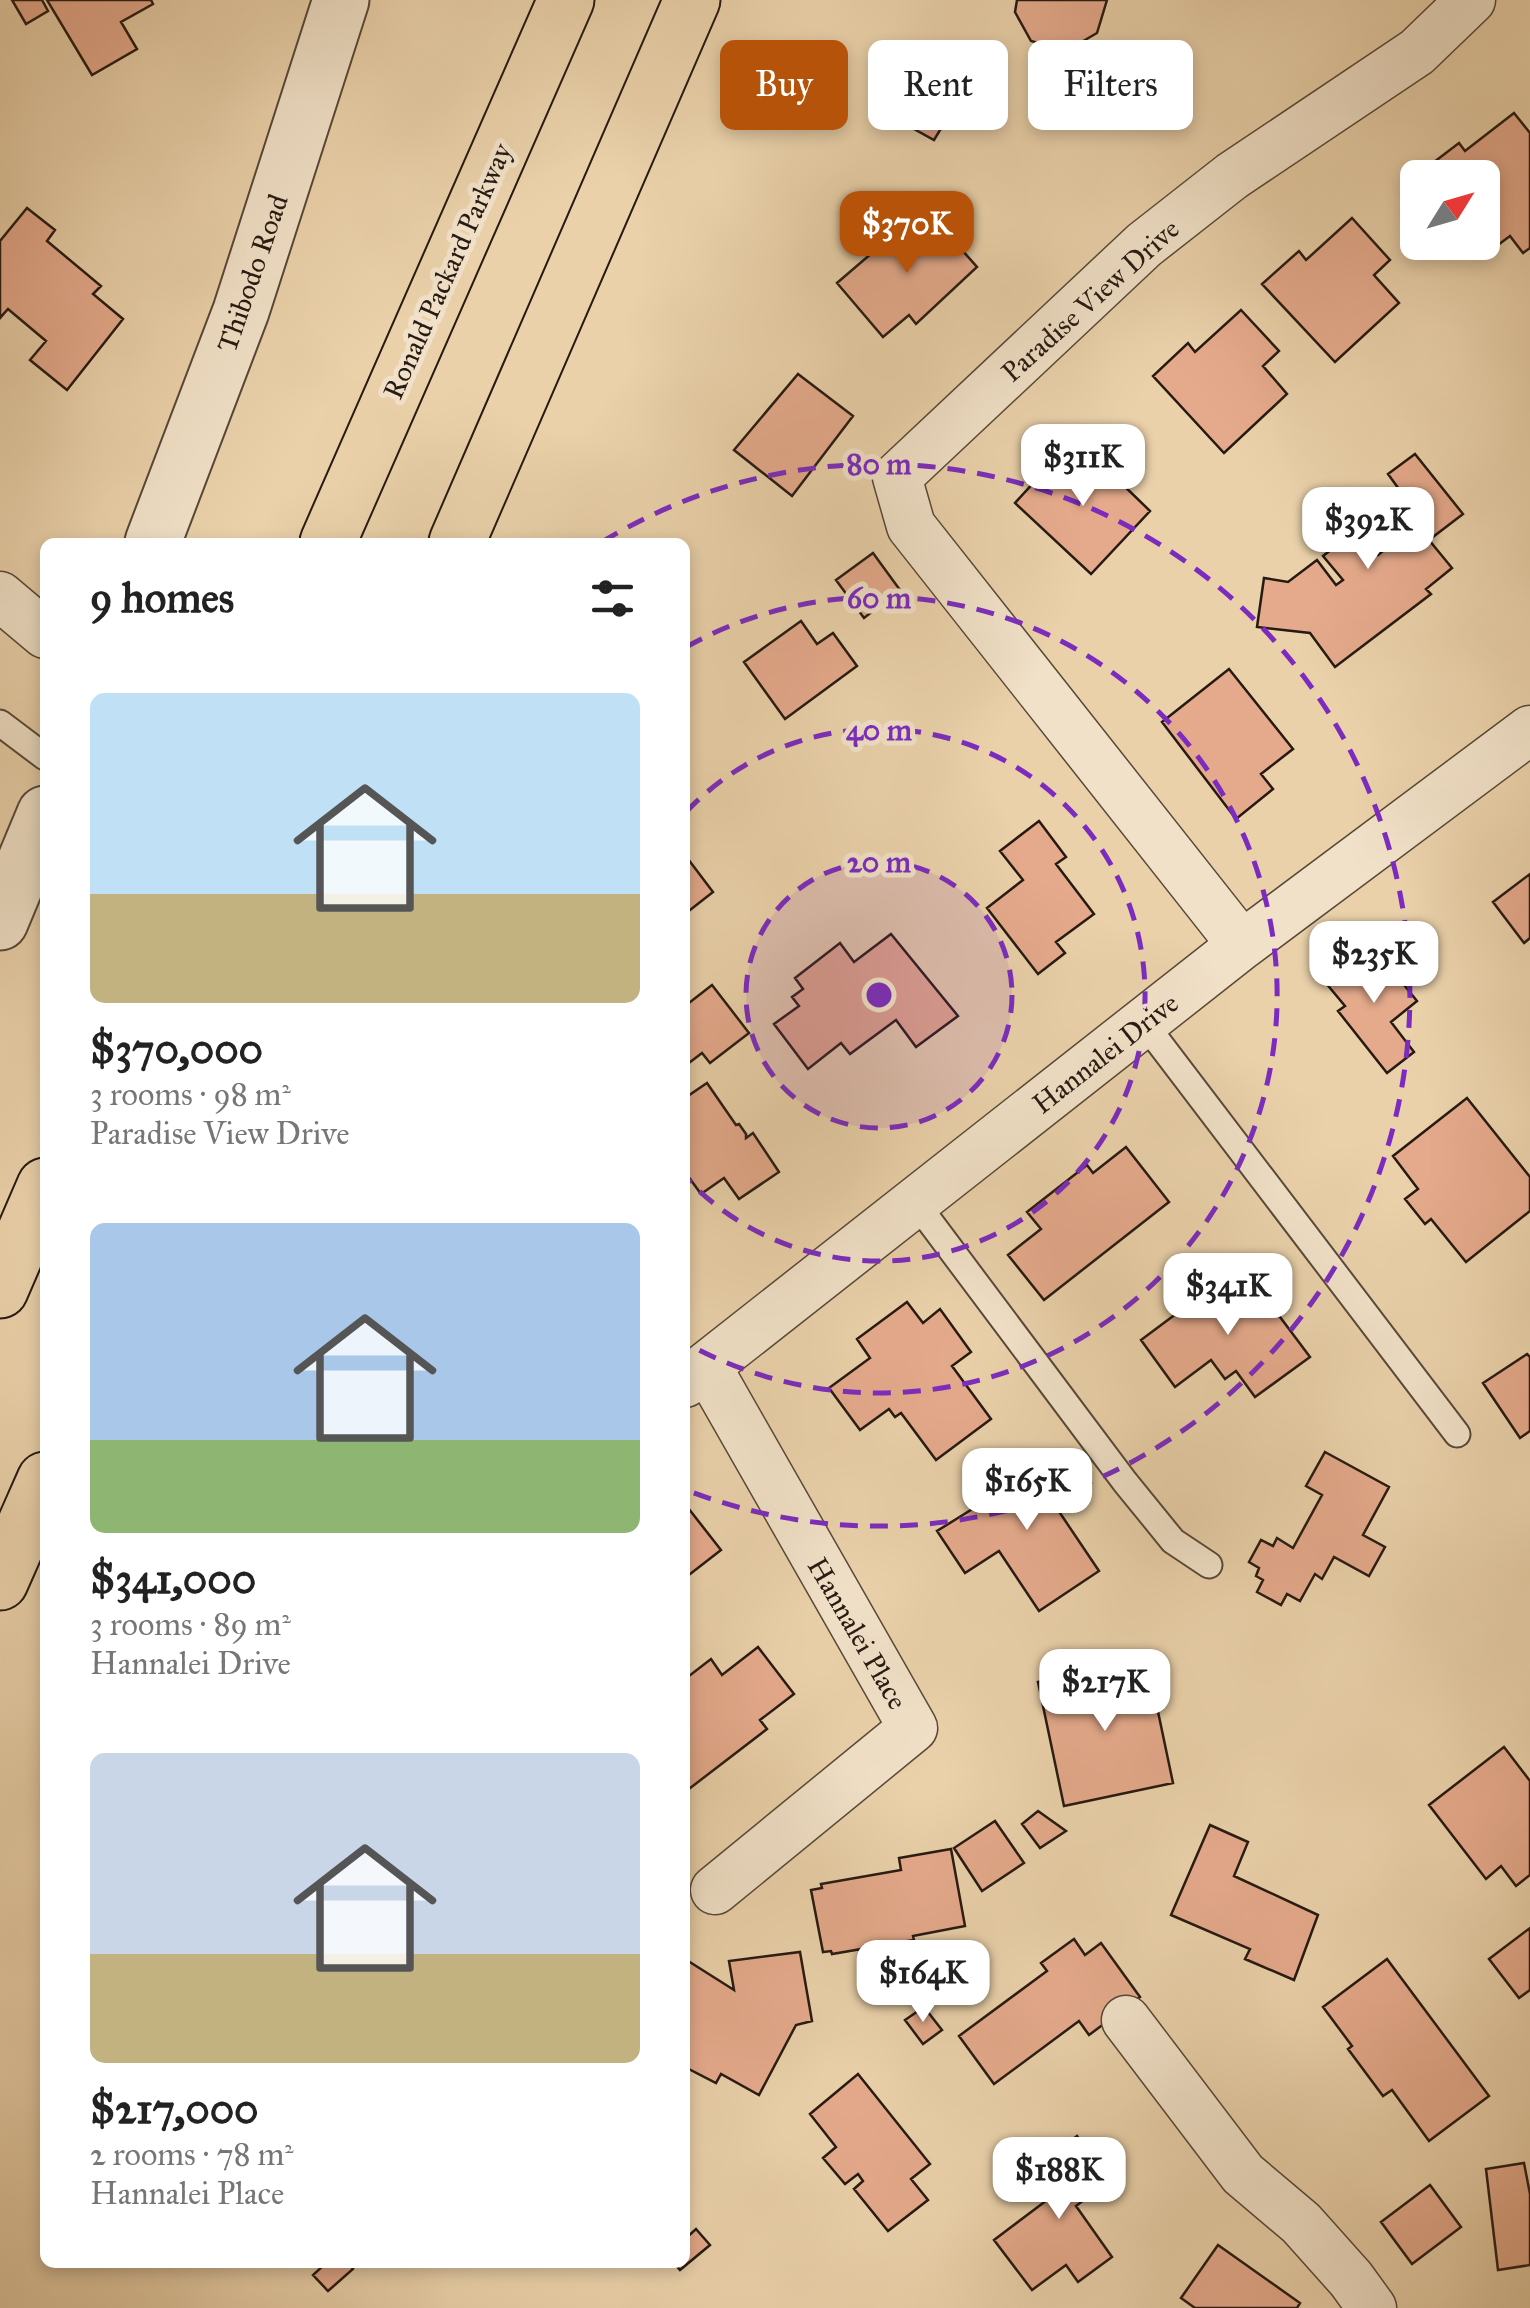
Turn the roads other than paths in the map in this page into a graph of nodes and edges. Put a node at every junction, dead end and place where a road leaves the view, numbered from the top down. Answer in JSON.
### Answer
{"nodes":[{"id":1,"x":341,"y":0,"type":"edge"},
{"id":2,"x":566,"y":0,"type":"edge"},
{"id":3,"x":692,"y":0,"type":"edge"},
{"id":4,"x":1471,"y":0,"type":"edge"},
{"id":5,"x":156,"y":538,"type":"edge"},
{"id":6,"x":330,"y":538,"type":"edge"},
{"id":7,"x":459,"y":538,"type":"edge"},
{"id":8,"x":0,"y":596,"type":"edge"},
{"id":9,"x":40,"y":630,"type":"edge"},
{"id":10,"x":0,"y":723,"type":"edge"},
{"id":11,"x":1530,"y":730,"type":"edge"},
{"id":12,"x":40,"y":753,"type":"edge"},
{"id":13,"x":40,"y":826,"type":"edge"},
{"id":14,"x":0,"y":922,"type":"edge"},
{"id":15,"x":1242,"y":945,"type":"junction"},
{"id":16,"x":1144,"y":1022,"type":"junction"},
{"id":17,"x":40,"y":1198,"type":"edge"},
{"id":18,"x":916,"y":1203,"type":"junction"},
{"id":19,"x":0,"y":1290,"type":"edge"},
{"id":20,"x":696,"y":1375,"type":"edge"},
{"id":21,"x":1456,"y":1434,"type":"dead end"},
{"id":22,"x":40,"y":1491,"type":"edge"},
{"id":23,"x":1209,"y":1565,"type":"dead end"},
{"id":24,"x":0,"y":1582,"type":"edge"},
{"id":25,"x":714,"y":1890,"type":"dead end"},
{"id":26,"x":1126,"y":2020,"type":"dead end"},
{"id":27,"x":1372,"y":2308,"type":"edge"}],
"edges":[{"from":1,"to":5,"type":"street","name":"Thibodo Road"},
{"from":2,"to":6,"type":"highway","name":"Ronald Packard Parkway"},
{"from":3,"to":7,"type":"highway"},
{"from":4,"to":15,"type":"street","name":"Paradise View Drive"},
{"from":8,"to":9,"type":"street"},
{"from":10,"to":12,"type":"lane"},
{"from":11,"to":15,"type":"street","name":"Hannalei Drive"},
{"from":13,"to":14,"type":"street"},
{"from":15,"to":16,"type":"street","name":"Hannalei Drive"},
{"from":16,"to":18,"type":"street","name":"Hannalei Drive"},
{"from":16,"to":21,"type":"lane"},
{"from":17,"to":19,"type":"highway"},
{"from":18,"to":20,"type":"street","name":"Hannalei Drive"},
{"from":18,"to":23,"type":"lane"},
{"from":20,"to":25,"type":"street","name":"Hannalei Place"},
{"from":22,"to":24,"type":"highway"},
{"from":26,"to":27,"type":"street"}]}
